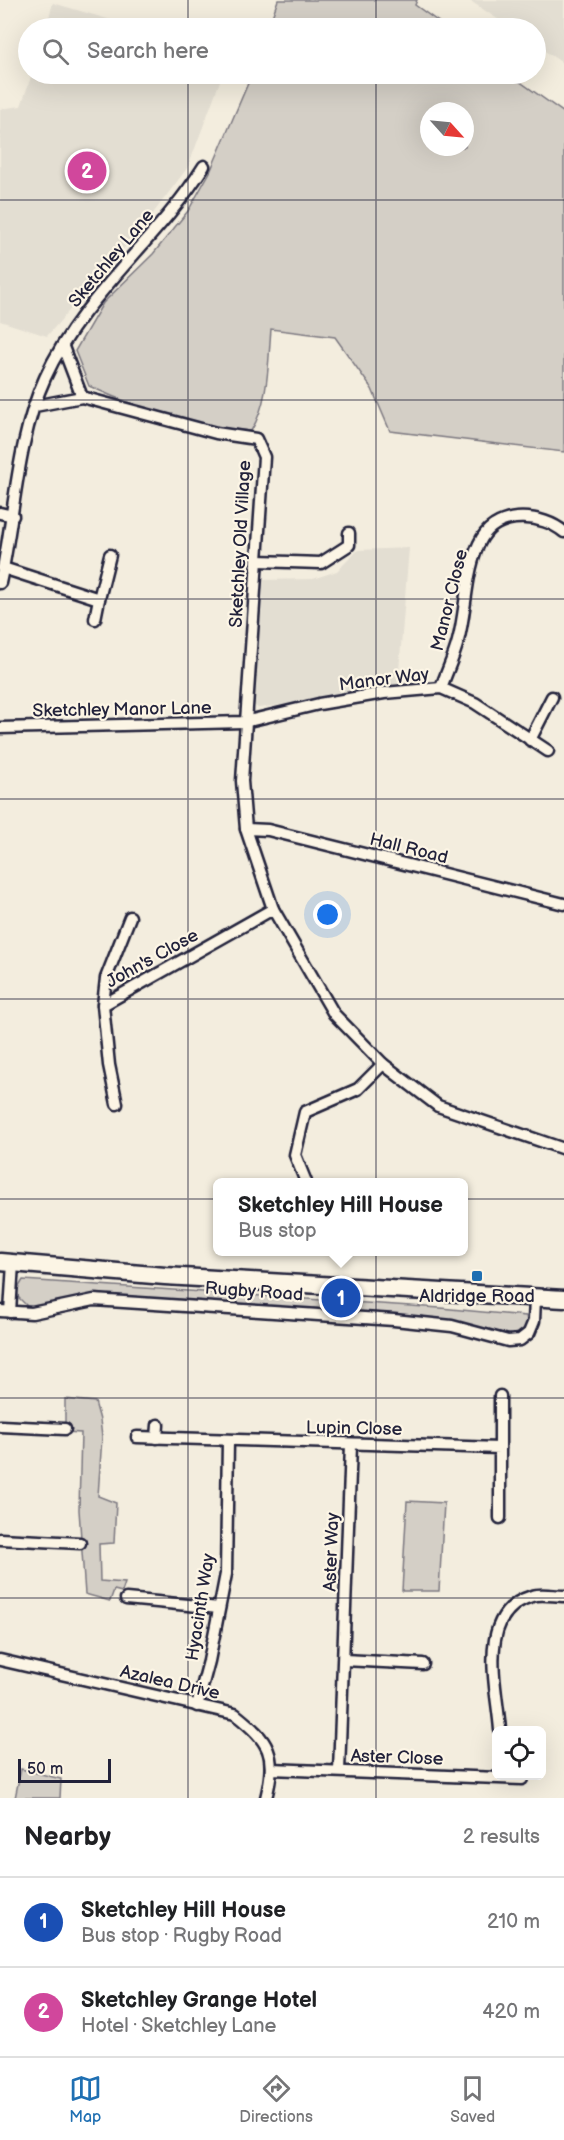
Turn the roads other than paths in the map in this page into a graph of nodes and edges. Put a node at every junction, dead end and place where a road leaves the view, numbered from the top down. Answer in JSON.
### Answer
{"nodes":[{"id":1,"x":204,"y":166,"type":"dead end"},
{"id":2,"x":63,"y":347,"type":"junction"},
{"id":3,"x":82,"y":397,"type":"junction"},
{"id":4,"x":35,"y":406,"type":"junction"},
{"id":5,"x":0,"y":513,"type":"edge"},
{"id":6,"x":13,"y":516,"type":"junction"},
{"id":7,"x":564,"y":532,"type":"edge"},
{"id":8,"x":349,"y":533,"type":"dead end"},
{"id":9,"x":110,"y":555,"type":"dead end"},
{"id":10,"x":258,"y":561,"type":"junction"},
{"id":11,"x":3,"y":568,"type":"junction"},
{"id":12,"x":0,"y":583,"type":"edge"},
{"id":13,"x":99,"y":599,"type":"junction"},
{"id":14,"x":95,"y":619,"type":"dead end"},
{"id":15,"x":441,"y":688,"type":"junction"},
{"id":16,"x":552,"y":697,"type":"dead end"},
{"id":17,"x":244,"y":722,"type":"junction"},
{"id":18,"x":0,"y":728,"type":"edge"},
{"id":19,"x":530,"y":740,"type":"junction"},
{"id":20,"x":548,"y":751,"type":"dead end"},
{"id":21,"x":246,"y":829,"type":"junction"},
{"id":22,"x":564,"y":904,"type":"edge"},
{"id":23,"x":273,"y":909,"type":"junction"},
{"id":24,"x":130,"y":917,"type":"dead end"},
{"id":25,"x":103,"y":1005,"type":"junction"},
{"id":26,"x":383,"y":1064,"type":"junction"},
{"id":27,"x":117,"y":1104,"type":"dead end"},
{"id":28,"x":564,"y":1149,"type":"edge"},
{"id":29,"x":304,"y":1178,"type":"edge"},
{"id":30,"x":7,"y":1262,"type":"edge"},
{"id":31,"x":535,"y":1298,"type":"junction"},
{"id":32,"x":564,"y":1299,"type":"edge"},
{"id":33,"x":5,"y":1312,"type":"edge"},
{"id":34,"x":500,"y":1396,"type":"dead end"},
{"id":35,"x":158,"y":1425,"type":"dead end"},
{"id":36,"x":0,"y":1426,"type":"edge"},
{"id":37,"x":65,"y":1429,"type":"dead end"},
{"id":38,"x":137,"y":1437,"type":"dead end"},
{"id":39,"x":158,"y":1438,"type":"junction"},
{"id":40,"x":228,"y":1441,"type":"junction"},
{"id":41,"x":351,"y":1445,"type":"junction"},
{"id":42,"x":500,"y":1448,"type":"junction"},
{"id":43,"x":500,"y":1518,"type":"dead end"},
{"id":44,"x":0,"y":1539,"type":"edge"},
{"id":45,"x":80,"y":1544,"type":"dead end"},
{"id":46,"x":564,"y":1596,"type":"edge"},
{"id":47,"x":126,"y":1599,"type":"dead end"},
{"id":48,"x":219,"y":1608,"type":"junction"},
{"id":49,"x":0,"y":1660,"type":"edge"},
{"id":50,"x":344,"y":1660,"type":"junction"},
{"id":51,"x":423,"y":1664,"type":"dead end"},
{"id":52,"x":197,"y":1706,"type":"junction"},
{"id":53,"x":500,"y":1726,"type":"edge"},
{"id":54,"x":271,"y":1769,"type":"junction"},
{"id":55,"x":339,"y":1771,"type":"junction"},
{"id":56,"x":492,"y":1776,"type":"edge"},
{"id":57,"x":266,"y":1798,"type":"edge"}],
"edges":[{"from":1,"to":2,"type":"street","name":"Sketchley Lane"},
{"from":2,"to":3,"type":"street"},
{"from":2,"to":4,"type":"street","name":"Sketchley Lane"},
{"from":3,"to":4,"type":"street","name":"Sketchley Old Village"},
{"from":3,"to":10,"type":"street","name":"Sketchley Old Village"},
{"from":4,"to":6,"type":"street","name":"Sketchley Lane"},
{"from":5,"to":6,"type":"street"},
{"from":6,"to":11,"type":"street","name":"Sketchley Lane"},
{"from":7,"to":15,"type":"street","name":"Manor Close"},
{"from":8,"to":10,"type":"street"},
{"from":9,"to":13,"type":"street"},
{"from":10,"to":17,"type":"street","name":"Sketchley Old Village"},
{"from":11,"to":12,"type":"street","name":"Sketchley Lane"},
{"from":11,"to":13,"type":"street"},
{"from":13,"to":14,"type":"street"},
{"from":15,"to":17,"type":"street","name":"Manor Way"},
{"from":15,"to":19,"type":"street","name":"Manor Way"},
{"from":16,"to":19,"type":"street"},
{"from":17,"to":18,"type":"street","name":"Sketchley Manor Lane"},
{"from":17,"to":21,"type":"street","name":"Sketchley Old Village"},
{"from":19,"to":20,"type":"street","name":"Manor Way"},
{"from":21,"to":22,"type":"street","name":"Hall Road"},
{"from":21,"to":23,"type":"street","name":"Sketchley Old Village"},
{"from":23,"to":25,"type":"street","name":"John's Close"},
{"from":23,"to":26,"type":"street","name":"Sketchley Old Village"},
{"from":24,"to":25,"type":"street"},
{"from":25,"to":27,"type":"street","name":"John's Close"},
{"from":26,"to":28,"type":"street","name":"Sketchley Old Village"},
{"from":26,"to":29,"type":"street"},
{"from":30,"to":31,"type":"main road","name":"Rugby Road"},
{"from":30,"to":33,"type":"street","name":"Rugby Road"},
{"from":31,"to":32,"type":"main road","name":"Rugby Road"},
{"from":31,"to":33,"type":"street","name":"Rugby Road"},
{"from":34,"to":42,"type":"street"},
{"from":35,"to":39,"type":"street"},
{"from":36,"to":37,"type":"street"},
{"from":38,"to":39,"type":"street","name":"Lupin Close"},
{"from":39,"to":40,"type":"street","name":"Lupin Close"},
{"from":40,"to":41,"type":"street","name":"Lupin Close"},
{"from":40,"to":48,"type":"street","name":"Hyacinth Way"},
{"from":41,"to":42,"type":"street","name":"Lupin Close"},
{"from":41,"to":50,"type":"street","name":"Aster Way"},
{"from":42,"to":43,"type":"street"},
{"from":44,"to":45,"type":"street"},
{"from":46,"to":53,"type":"street"},
{"from":47,"to":48,"type":"street"},
{"from":48,"to":52,"type":"street","name":"Hyacinth Way"},
{"from":49,"to":52,"type":"street","name":"Azalea Drive"},
{"from":50,"to":51,"type":"street"},
{"from":50,"to":55,"type":"street","name":"Aster Way"},
{"from":52,"to":54,"type":"street","name":"Azalea Drive"},
{"from":54,"to":55,"type":"street","name":"Aster Close"},
{"from":54,"to":57,"type":"street","name":"Azalea Drive"},
{"from":55,"to":56,"type":"street","name":"Aster Close"}]}
